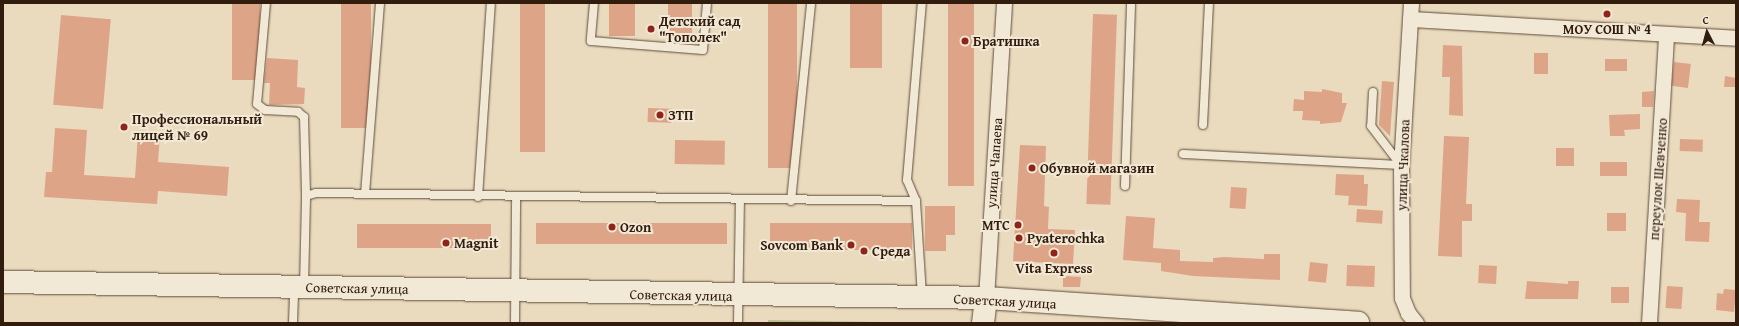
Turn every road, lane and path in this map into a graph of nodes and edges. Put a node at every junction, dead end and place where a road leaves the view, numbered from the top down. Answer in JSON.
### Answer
{"nodes":[{"id":1,"x":266,"y":3,"type":"edge"},
{"id":2,"x":380,"y":3,"type":"edge"},
{"id":3,"x":491,"y":3,"type":"edge"},
{"id":4,"x":594,"y":3,"type":"edge"},
{"id":5,"x":707,"y":3,"type":"edge"},
{"id":6,"x":811,"y":3,"type":"edge"},
{"id":7,"x":922,"y":3,"type":"edge"},
{"id":8,"x":1004,"y":3,"type":"edge"},
{"id":9,"x":1131,"y":3,"type":"edge"},
{"id":10,"x":1209,"y":3,"type":"edge"},
{"id":11,"x":1411,"y":3,"type":"edge"},
{"id":12,"x":1410,"y":19,"type":"junction"},
{"id":13,"x":1666,"y":34,"type":"junction"},
{"id":14,"x":1736,"y":38,"type":"edge"},
{"id":15,"x":1373,"y":92,"type":"dead end"},
{"id":16,"x":1202,"y":125,"type":"dead end"},
{"id":17,"x":1183,"y":154,"type":"dead end"},
{"id":18,"x":1401,"y":165,"type":"junction"},
{"id":19,"x":1124,"y":186,"type":"dead end"},
{"id":20,"x":365,"y":194,"type":"junction"},
{"id":21,"x":306,"y":196,"type":"junction"},
{"id":22,"x":478,"y":197,"type":"junction"},
{"id":23,"x":516,"y":198,"type":"junction"},
{"id":24,"x":740,"y":201,"type":"junction"},
{"id":25,"x":916,"y":201,"type":"junction"},
{"id":26,"x":791,"y":202,"type":"junction"},
{"id":27,"x":3,"y":282,"type":"edge"},
{"id":28,"x":299,"y":287,"type":"junction"},
{"id":29,"x":515,"y":292,"type":"junction"},
{"id":30,"x":739,"y":297,"type":"junction"},
{"id":31,"x":922,"y":297,"type":"junction"},
{"id":32,"x":986,"y":298,"type":"junction"},
{"id":33,"x":1260,"y":320,"type":"edge"},
{"id":34,"x":293,"y":323,"type":"edge"},
{"id":35,"x":515,"y":323,"type":"edge"},
{"id":36,"x":738,"y":323,"type":"edge"},
{"id":37,"x":983,"y":323,"type":"edge"},
{"id":38,"x":1358,"y":323,"type":"edge"},
{"id":39,"x":1416,"y":323,"type":"edge"},
{"id":40,"x":1649,"y":323,"type":"edge"}],
"edges":[{"from":1,"to":21,"type":"lane"},
{"from":2,"to":20,"type":"lane"},
{"from":3,"to":22,"type":"lane"},
{"from":4,"to":5,"type":"lane"},
{"from":6,"to":26,"type":"lane"},
{"from":7,"to":25,"type":"lane"},
{"from":8,"to":32,"type":"street","name":"улица Чапаева"},
{"from":9,"to":19,"type":"lane"},
{"from":10,"to":16,"type":"lane"},
{"from":11,"to":12,"type":"street","name":"улица Чкалова"},
{"from":12,"to":13,"type":"street"},
{"from":12,"to":18,"type":"street","name":"улица Чкалова"},
{"from":13,"to":14,"type":"street"},
{"from":13,"to":40,"type":"street","name":"переулок Шевченко"},
{"from":15,"to":18,"type":"lane"},
{"from":17,"to":18,"type":"lane"},
{"from":18,"to":39,"type":"street","name":"улица Чкалова"},
{"from":20,"to":21,"type":"lane"},
{"from":20,"to":22,"type":"lane"},
{"from":21,"to":28,"type":"lane"},
{"from":22,"to":23,"type":"lane"},
{"from":23,"to":24,"type":"lane"},
{"from":23,"to":29,"type":"lane"},
{"from":24,"to":26,"type":"lane"},
{"from":24,"to":30,"type":"lane"},
{"from":25,"to":26,"type":"lane"},
{"from":25,"to":31,"type":"lane"},
{"from":27,"to":28,"type":"street","name":"Советская улица"},
{"from":28,"to":29,"type":"street","name":"Советская улица"},
{"from":28,"to":34,"type":"lane"},
{"from":29,"to":30,"type":"street","name":"Советская улица"},
{"from":29,"to":35,"type":"lane"},
{"from":30,"to":31,"type":"street","name":"Советская улица"},
{"from":30,"to":36,"type":"lane"},
{"from":31,"to":32,"type":"street","name":"Советская улица"},
{"from":32,"to":33,"type":"street","name":"Советская улица"},
{"from":32,"to":37,"type":"street","name":"улица Чапаева"},
{"from":33,"to":38,"type":"street","name":"Советская улица"}]}
